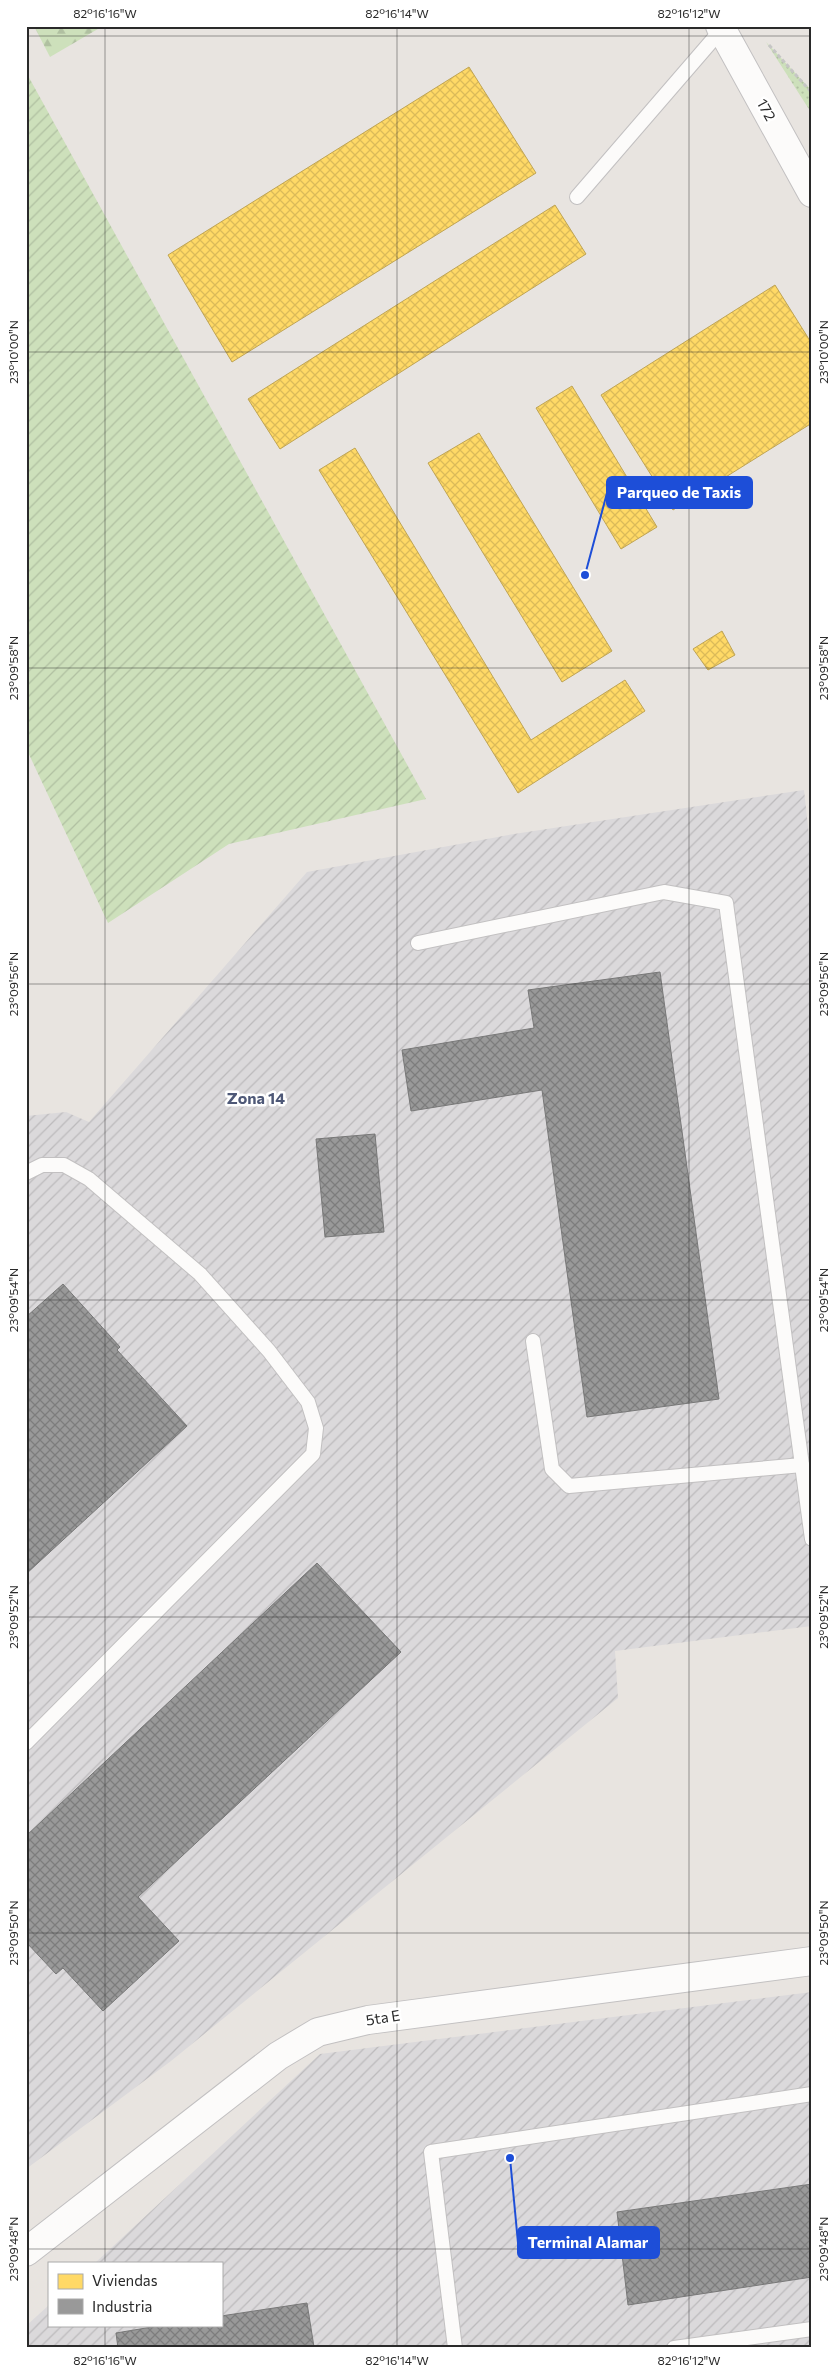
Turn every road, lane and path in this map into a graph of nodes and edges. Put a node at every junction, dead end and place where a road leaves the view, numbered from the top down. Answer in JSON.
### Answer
{"nodes":[{"id":1,"x":721,"y":28,"type":"edge"},
{"id":2,"x":766,"y":42,"type":"dead end"},
{"id":3,"x":812,"y":93,"type":"edge"},
{"id":4,"x":812,"y":193,"type":"edge"},
{"id":5,"x":577,"y":197,"type":"dead end"},
{"id":6,"x":418,"y":943,"type":"dead end"},
{"id":7,"x":26,"y":1173,"type":"edge"},
{"id":8,"x":533,"y":1342,"type":"dead end"},
{"id":9,"x":802,"y":1466,"type":"junction"},
{"id":10,"x":812,"y":1539,"type":"edge"},
{"id":11,"x":26,"y":1743,"type":"edge"},
{"id":12,"x":812,"y":1961,"type":"edge"},
{"id":13,"x":812,"y":2094,"type":"edge"},
{"id":14,"x":27,"y":2250,"type":"edge"},
{"id":15,"x":812,"y":2329,"type":"edge"},
{"id":16,"x":455,"y":2348,"type":"edge"},
{"id":17,"x":674,"y":2348,"type":"edge"}],
"edges":[{"from":1,"to":4,"type":"street","name":"172"},
{"from":1,"to":5,"type":"lane"},
{"from":2,"to":3,"type":"path"},
{"from":6,"to":9,"type":"lane"},
{"from":7,"to":11,"type":"lane"},
{"from":8,"to":9,"type":"lane"},
{"from":9,"to":10,"type":"lane"},
{"from":12,"to":14,"type":"street","name":"5ta E"},
{"from":13,"to":16,"type":"lane"},
{"from":15,"to":17,"type":"lane"}]}
